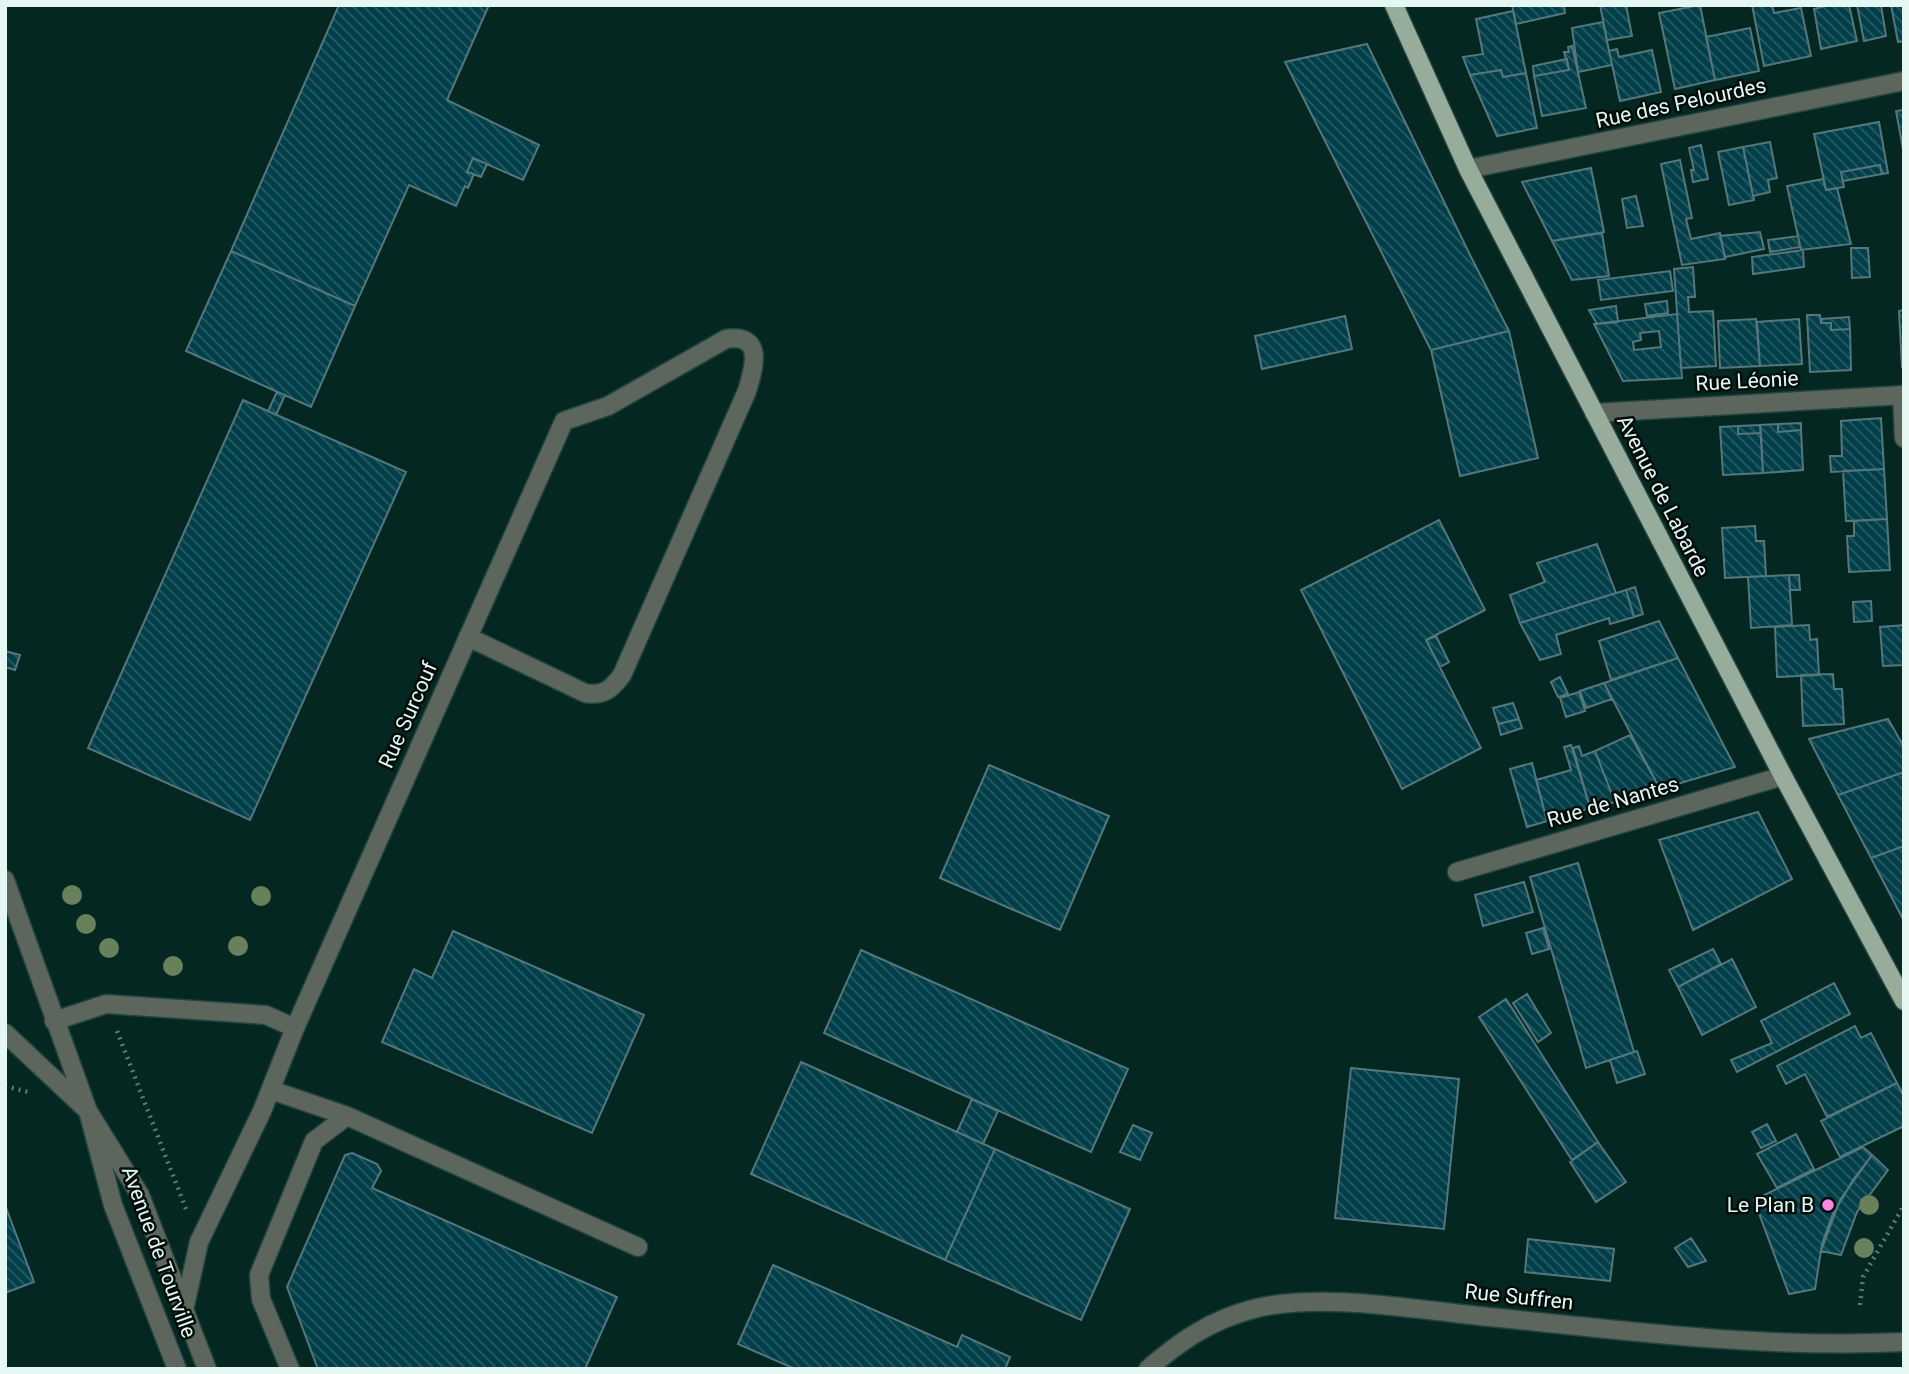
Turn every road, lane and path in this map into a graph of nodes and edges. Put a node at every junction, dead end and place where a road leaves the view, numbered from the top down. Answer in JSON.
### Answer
{"nodes":[{"id":1,"x":1394,"y":5,"type":"edge"},
{"id":2,"x":1904,"y":80,"type":"edge"},
{"id":3,"x":1468,"y":169,"type":"junction"},
{"id":4,"x":1903,"y":395,"type":"edge"},
{"id":5,"x":1594,"y":413,"type":"junction"},
{"id":6,"x":1904,"y":438,"type":"edge"},
{"id":7,"x":468,"y":637,"type":"junction"},
{"id":8,"x":1783,"y":776,"type":"junction"},
{"id":9,"x":1457,"y":872,"type":"dead end"},
{"id":10,"x":5,"y":880,"type":"edge"},
{"id":11,"x":9,"y":904,"type":"edge"},
{"id":12,"x":1904,"y":1001,"type":"edge"},
{"id":13,"x":106,"y":1004,"type":"junction"},
{"id":14,"x":54,"y":1021,"type":"junction"},
{"id":15,"x":295,"y":1028,"type":"junction"},
{"id":16,"x":5,"y":1033,"type":"edge"},
{"id":17,"x":271,"y":1090,"type":"junction"},
{"id":18,"x":88,"y":1111,"type":"junction"},
{"id":19,"x":347,"y":1116,"type":"junction"},
{"id":20,"x":1904,"y":1205,"type":"edge"},
{"id":21,"x":199,"y":1242,"type":"junction"},
{"id":22,"x":639,"y":1247,"type":"dead end"},
{"id":23,"x":1860,"y":1305,"type":"dead end"},
{"id":24,"x":184,"y":1310,"type":"junction"},
{"id":25,"x":1904,"y":1342,"type":"edge"},
{"id":26,"x":177,"y":1369,"type":"edge"},
{"id":27,"x":207,"y":1369,"type":"edge"},
{"id":28,"x":290,"y":1369,"type":"edge"},
{"id":29,"x":1148,"y":1369,"type":"edge"}],
"edges":[{"from":1,"to":3,"type":"main road","name":"Avenue de Labarde"},
{"from":2,"to":3,"type":"street","name":"Rue des Pelourdes"},
{"from":3,"to":5,"type":"main road","name":"Avenue de Labarde"},
{"from":4,"to":5,"type":"street","name":"Rue Léonie"},
{"from":4,"to":6,"type":"street","name":"Rue Léonie"},
{"from":5,"to":8,"type":"main road","name":"Avenue de Labarde"},
{"from":7,"to":7,"type":"street","name":"Rue Surcouf"},
{"from":7,"to":15,"type":"street","name":"Rue Surcouf"},
{"from":8,"to":9,"type":"street","name":"Rue de Nantes"},
{"from":8,"to":12,"type":"main road","name":"Avenue de Labarde"},
{"from":10,"to":11,"type":"street","name":"Avenue de Tourville"},
{"from":11,"to":14,"type":"street","name":"Avenue de Tourville"},
{"from":13,"to":14,"type":"street"},
{"from":13,"to":15,"type":"street"},
{"from":13,"to":21,"type":"path"},
{"from":14,"to":18,"type":"street","name":"Avenue de Tourville"},
{"from":15,"to":17,"type":"street","name":"Rue Surcouf"},
{"from":16,"to":18,"type":"street"},
{"from":17,"to":19,"type":"street"},
{"from":17,"to":21,"type":"street","name":"Rue Surcouf"},
{"from":18,"to":24,"type":"street","name":"Avenue de Tourville"},
{"from":18,"to":26,"type":"street","name":"Avenue de Tourville"},
{"from":19,"to":22,"type":"street"},
{"from":19,"to":28,"type":"street"},
{"from":20,"to":23,"type":"path"},
{"from":21,"to":24,"type":"street","name":"Rue Surcouf"},
{"from":24,"to":27,"type":"street","name":"Avenue de Tourville"},
{"from":25,"to":29,"type":"street","name":"Rue Suffren"}]}
